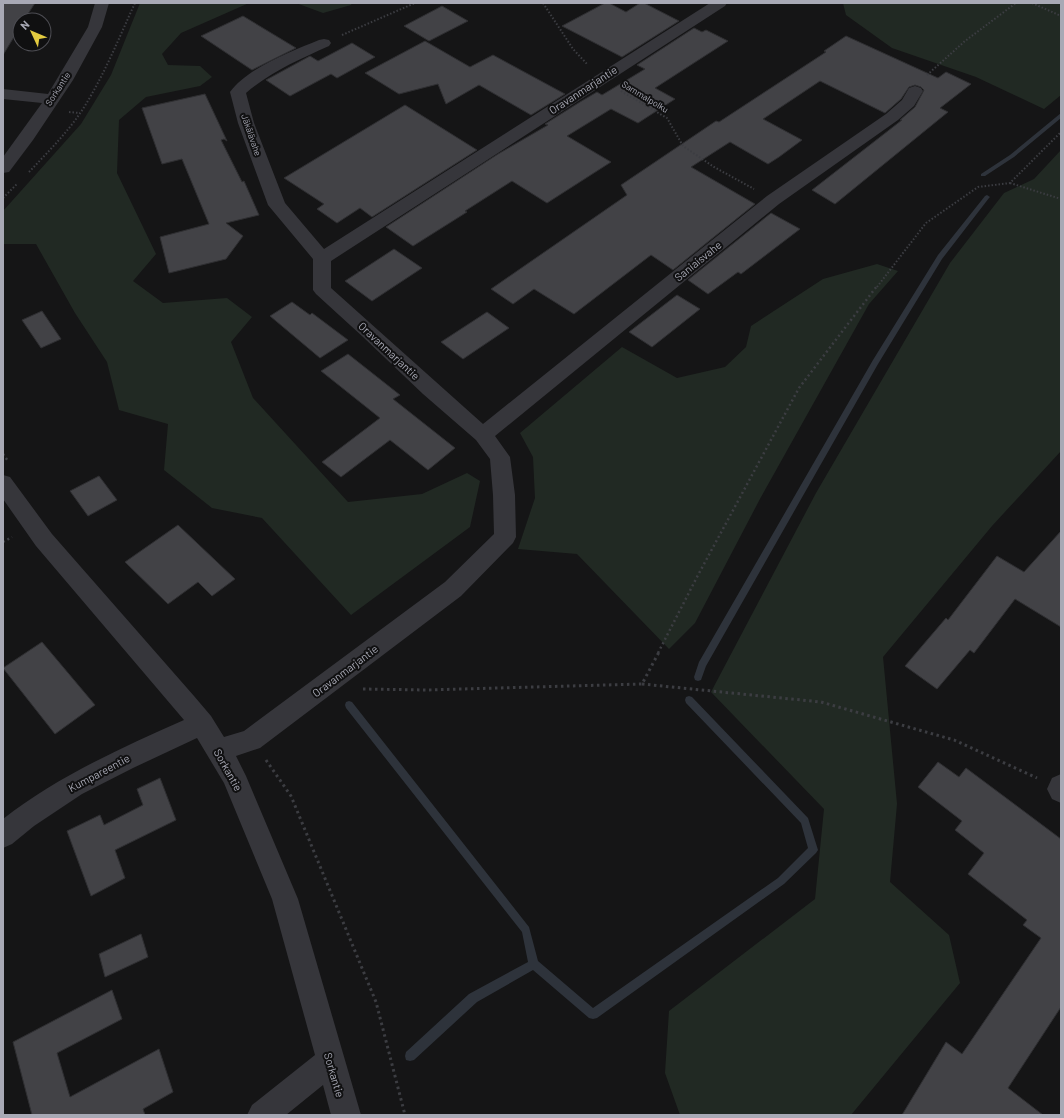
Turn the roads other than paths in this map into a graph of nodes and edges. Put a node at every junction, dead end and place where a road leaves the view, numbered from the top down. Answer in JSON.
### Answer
{"nodes":[{"id":1,"x":102,"y":3,"type":"edge"},
{"id":2,"x":720,"y":3,"type":"edge"},
{"id":3,"x":324,"y":43,"type":"road end"},
{"id":4,"x":915,"y":91,"type":"road end"},
{"id":5,"x":3,"y":94,"type":"edge"},
{"id":6,"x":52,"y":99,"type":"junction"},
{"id":7,"x":3,"y":168,"type":"edge"},
{"id":8,"x":322,"y":258,"type":"junction"},
{"id":9,"x":482,"y":435,"type":"junction"},
{"id":10,"x":3,"y":483,"type":"edge"},
{"id":11,"x":202,"y":724,"type":"junction"},
{"id":12,"x":218,"y":750,"type":"junction"},
{"id":13,"x":3,"y":835,"type":"edge"},
{"id":14,"x":330,"y":1061,"type":"junction"},
{"id":15,"x":262,"y":1115,"type":"edge"},
{"id":16,"x":346,"y":1115,"type":"edge"}],
"edges":[{"from":1,"to":6,"type":"street","name":"Sorkantie"},
{"from":2,"to":8,"type":"street","name":"Oravanmarjantie"},
{"from":3,"to":8,"type":"street","name":"Jäkälävahe"},
{"from":4,"to":9,"type":"street","name":"Saniaisvahe"},
{"from":5,"to":6,"type":"street"},
{"from":6,"to":7,"type":"street","name":"Sorkantie"},
{"from":8,"to":9,"type":"street","name":"Oravanmarjantie"},
{"from":9,"to":12,"type":"street","name":"Oravanmarjantie"},
{"from":10,"to":11,"type":"street","name":"Sorkantie"},
{"from":11,"to":12,"type":"street","name":"Sorkantie"},
{"from":11,"to":13,"type":"street","name":"Kumpareentie"},
{"from":12,"to":14,"type":"street","name":"Sorkantie"},
{"from":14,"to":15,"type":"street"},
{"from":14,"to":16,"type":"street","name":"Sorkantie"}]}
